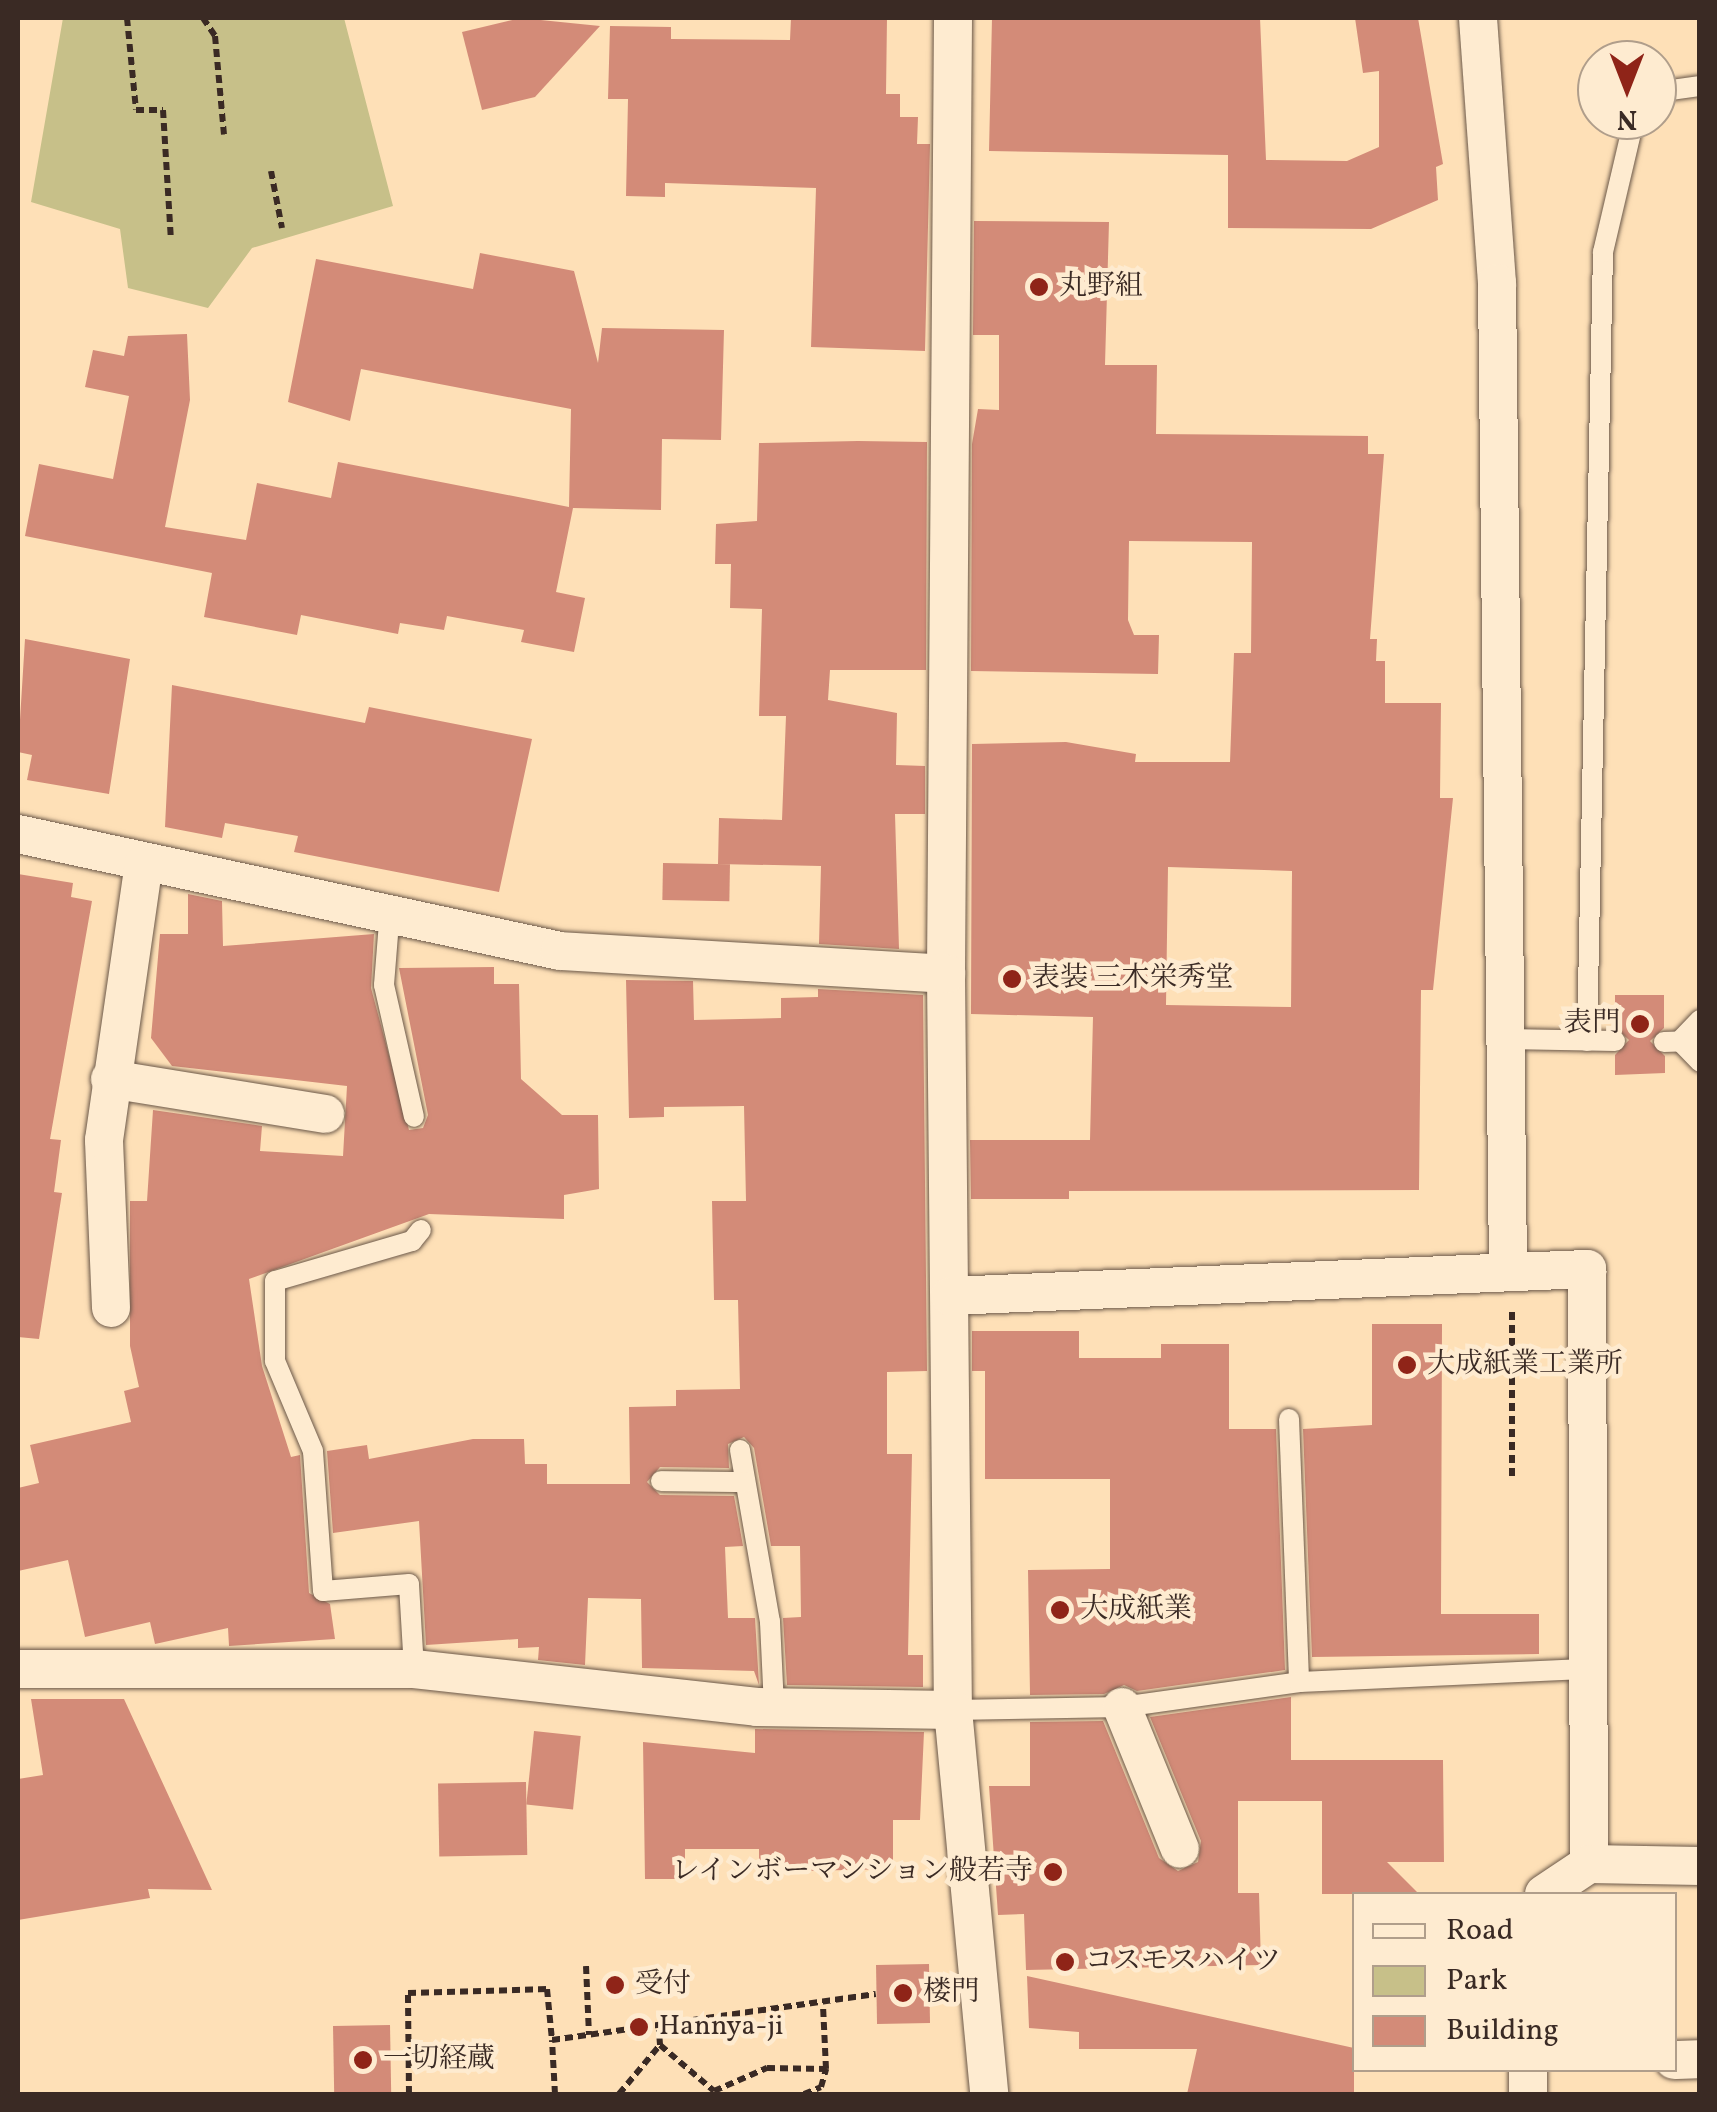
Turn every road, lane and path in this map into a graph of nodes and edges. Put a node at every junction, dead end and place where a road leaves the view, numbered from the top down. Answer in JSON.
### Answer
{"nodes":[{"id":1,"x":127,"y":18,"type":"edge"},
{"id":2,"x":203,"y":18,"type":"edge"},
{"id":3,"x":954,"y":18,"type":"edge"},
{"id":4,"x":1478,"y":18,"type":"edge"},
{"id":5,"x":224,"y":135,"type":"dead end"},
{"id":6,"x":1629,"y":140,"type":"edge"},
{"id":7,"x":271,"y":172,"type":"dead end"},
{"id":8,"x":282,"y":228,"type":"dead end"},
{"id":9,"x":172,"y":240,"type":"dead end"},
{"id":10,"x":18,"y":834,"type":"edge"},
{"id":11,"x":144,"y":864,"type":"junction"},
{"id":12,"x":390,"y":910,"type":"junction"},
{"id":13,"x":946,"y":974,"type":"junction"},
{"id":14,"x":1700,"y":1020,"type":"edge"},
{"id":15,"x":1506,"y":1039,"type":"junction"},
{"id":16,"x":1587,"y":1041,"type":"junction"},
{"id":17,"x":1615,"y":1041,"type":"dead end"},
{"id":18,"x":1681,"y":1041,"type":"edge"},
{"id":19,"x":1700,"y":1062,"type":"edge"},
{"id":20,"x":110,"y":1079,"type":"junction"},
{"id":21,"x":325,"y":1114,"type":"dead end"},
{"id":22,"x":414,"y":1117,"type":"dead end"},
{"id":23,"x":421,"y":1230,"type":"dead end"},
{"id":24,"x":1512,"y":1270,"type":"junction"},
{"id":25,"x":950,"y":1296,"type":"junction"},
{"id":26,"x":111,"y":1308,"type":"dead end"},
{"id":27,"x":1289,"y":1419,"type":"dead end"},
{"id":28,"x":740,"y":1450,"type":"dead end"},
{"id":29,"x":1512,"y":1476,"type":"dead end"},
{"id":30,"x":661,"y":1481,"type":"dead end"},
{"id":31,"x":745,"y":1482,"type":"junction"},
{"id":32,"x":1585,"y":1669,"type":"junction"},
{"id":33,"x":18,"y":1670,"type":"edge"},
{"id":34,"x":414,"y":1670,"type":"junction"},
{"id":35,"x":1299,"y":1682,"type":"junction"},
{"id":36,"x":774,"y":1707,"type":"junction"},
{"id":37,"x":1122,"y":1707,"type":"junction"},
{"id":38,"x":953,"y":1710,"type":"junction"},
{"id":39,"x":1180,"y":1849,"type":"dead end"},
{"id":40,"x":1589,"y":1864,"type":"junction"},
{"id":41,"x":1700,"y":1866,"type":"edge"},
{"id":42,"x":1547,"y":1892,"type":"edge"},
{"id":43,"x":586,"y":1966,"type":"dead end"},
{"id":44,"x":876,"y":1994,"type":"dead end"},
{"id":45,"x":822,"y":2006,"type":"junction"},
{"id":46,"x":659,"y":2030,"type":"junction"},
{"id":47,"x":589,"y":2035,"type":"junction"},
{"id":48,"x":552,"y":2040,"type":"junction"},
{"id":49,"x":660,"y":2045,"type":"junction"},
{"id":50,"x":826,"y":2068,"type":"junction"},
{"id":51,"x":714,"y":2093,"type":"edge"},
{"id":52,"x":408,"y":2094,"type":"edge"},
{"id":53,"x":554,"y":2094,"type":"edge"},
{"id":54,"x":619,"y":2094,"type":"edge"},
{"id":55,"x":804,"y":2094,"type":"edge"},
{"id":56,"x":989,"y":2094,"type":"edge"}],
"edges":[{"from":1,"to":9,"type":"path"},
{"from":2,"to":5,"type":"path"},
{"from":3,"to":13,"type":"street"},
{"from":4,"to":15,"type":"street"},
{"from":6,"to":16,"type":"lane"},
{"from":7,"to":8,"type":"path"},
{"from":10,"to":11,"type":"street"},
{"from":11,"to":12,"type":"street"},
{"from":11,"to":20,"type":"street"},
{"from":12,"to":13,"type":"street"},
{"from":12,"to":22,"type":"lane"},
{"from":13,"to":25,"type":"street"},
{"from":14,"to":18,"type":"lane"},
{"from":15,"to":16,"type":"lane"},
{"from":15,"to":24,"type":"street"},
{"from":16,"to":17,"type":"lane"},
{"from":18,"to":19,"type":"lane"},
{"from":20,"to":21,"type":"street"},
{"from":20,"to":26,"type":"street"},
{"from":23,"to":34,"type":"lane"},
{"from":24,"to":25,"type":"street"},
{"from":24,"to":29,"type":"path"},
{"from":24,"to":32,"type":"street"},
{"from":25,"to":38,"type":"street"},
{"from":27,"to":35,"type":"lane"},
{"from":28,"to":31,"type":"lane"},
{"from":30,"to":31,"type":"lane"},
{"from":31,"to":36,"type":"lane"},
{"from":32,"to":35,"type":"lane"},
{"from":32,"to":40,"type":"street"},
{"from":33,"to":34,"type":"street"},
{"from":34,"to":36,"type":"street"},
{"from":35,"to":37,"type":"lane"},
{"from":36,"to":38,"type":"street"},
{"from":37,"to":38,"type":"lane"},
{"from":37,"to":39,"type":"street"},
{"from":38,"to":56,"type":"street"},
{"from":40,"to":41,"type":"street"},
{"from":40,"to":42,"type":"street"},
{"from":43,"to":47,"type":"path"},
{"from":44,"to":45,"type":"path"},
{"from":45,"to":46,"type":"path"},
{"from":45,"to":50,"type":"path"},
{"from":46,"to":47,"type":"path"},
{"from":46,"to":49,"type":"path"},
{"from":47,"to":48,"type":"path"},
{"from":48,"to":52,"type":"path"},
{"from":48,"to":53,"type":"path"},
{"from":49,"to":51,"type":"path"},
{"from":49,"to":54,"type":"path"},
{"from":50,"to":51,"type":"path"},
{"from":50,"to":55,"type":"path"}]}
